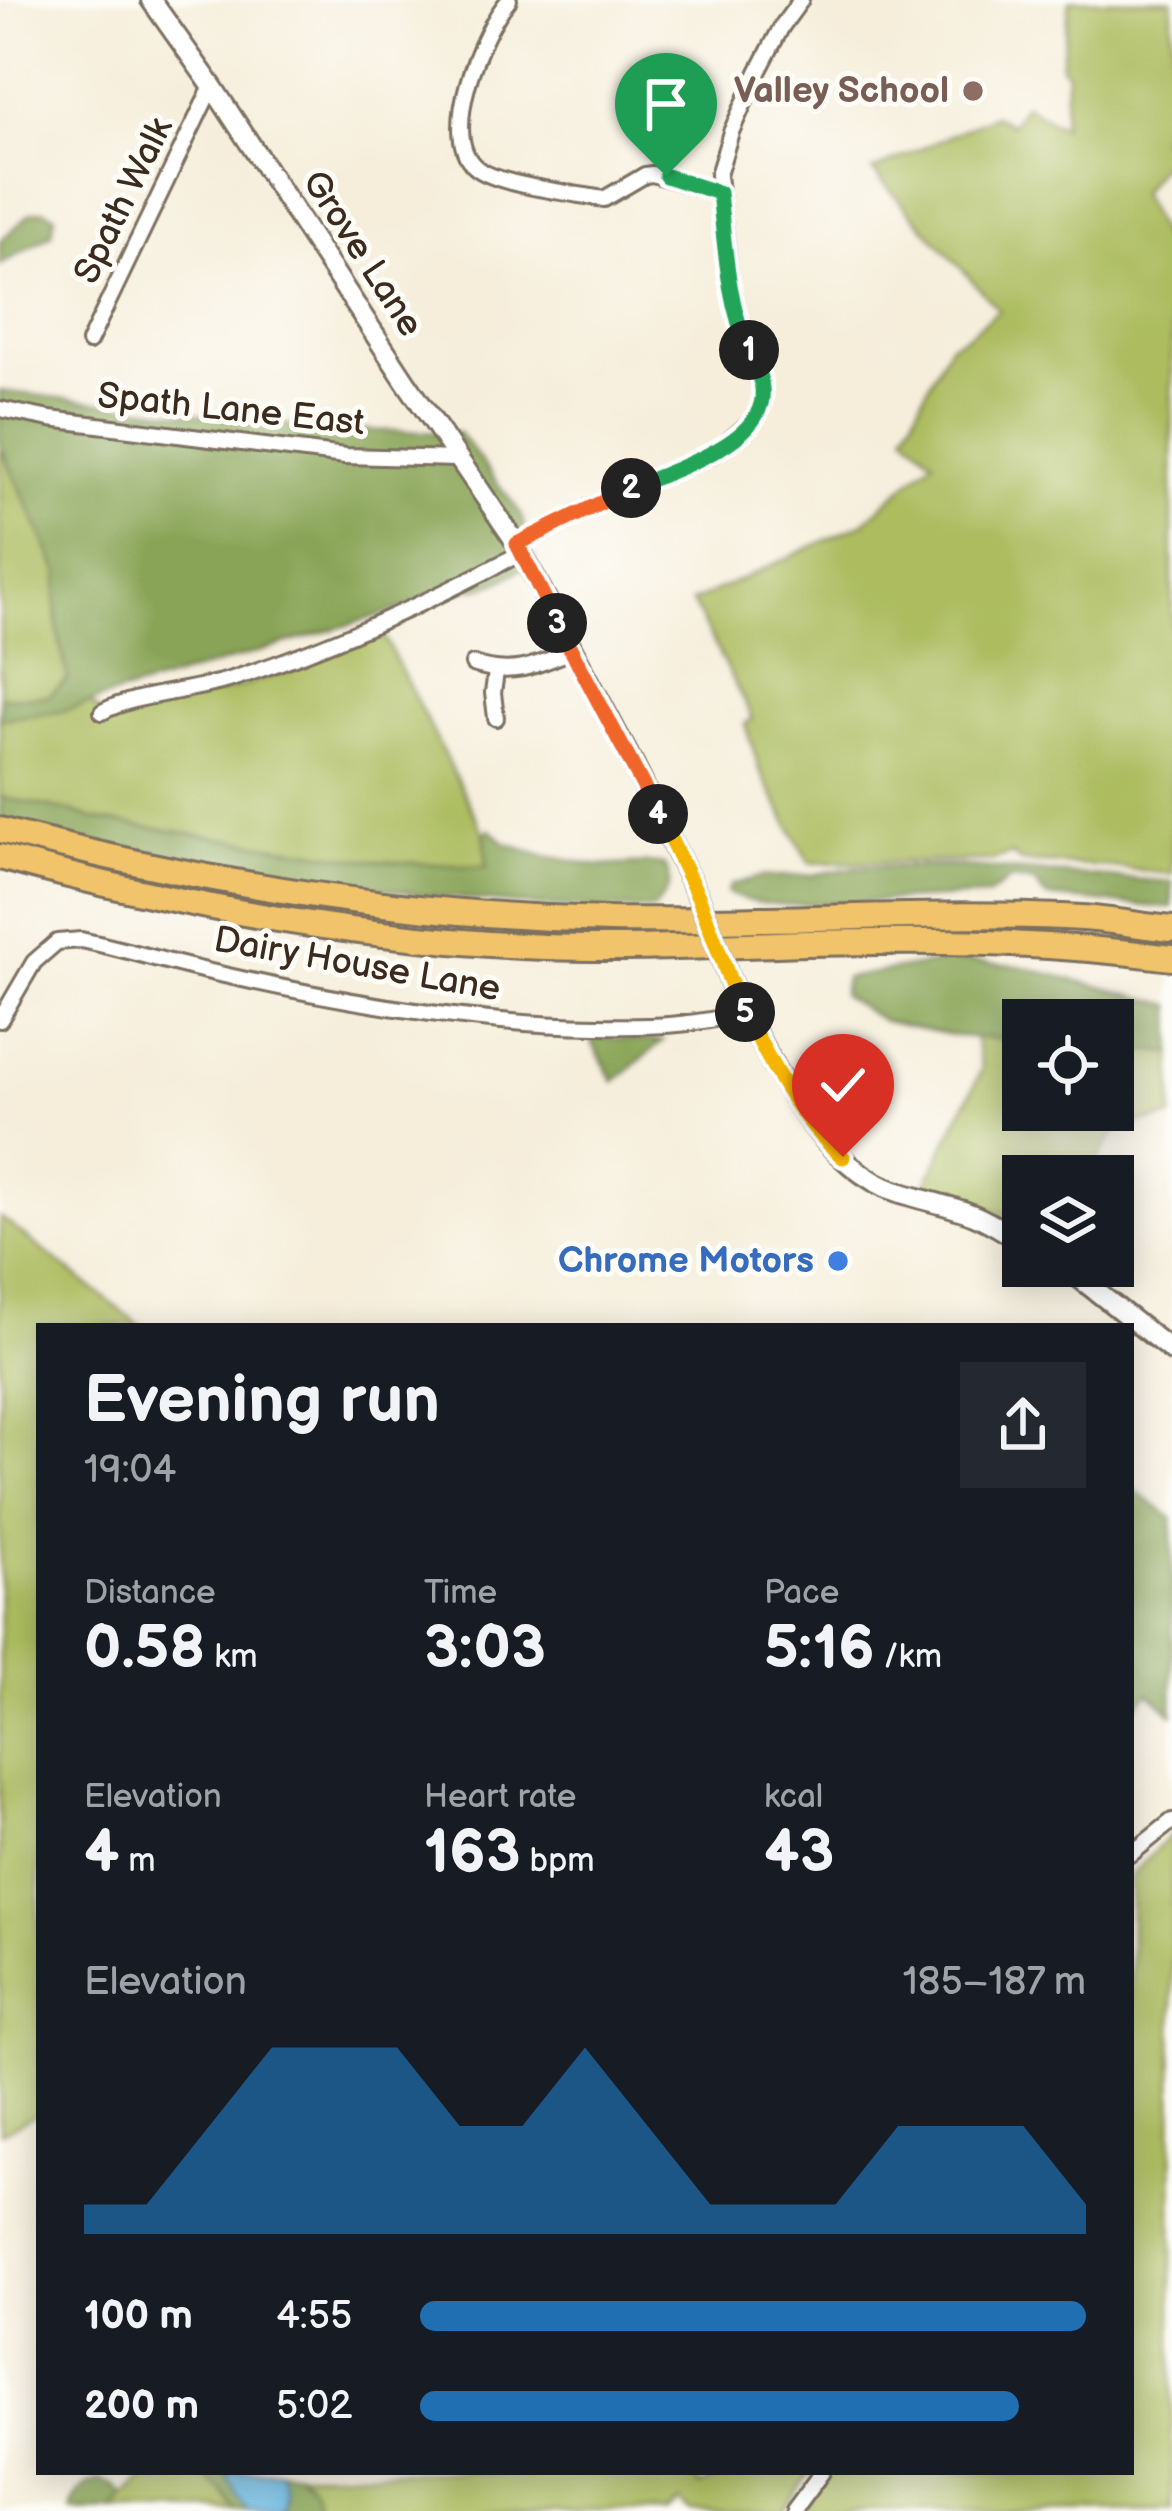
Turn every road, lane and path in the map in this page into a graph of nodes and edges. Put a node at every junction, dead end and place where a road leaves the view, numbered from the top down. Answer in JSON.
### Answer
{"nodes":[{"id":1,"x":151,"y":0,"type":"edge"},
{"id":2,"x":509,"y":0,"type":"edge"},
{"id":3,"x":801,"y":0,"type":"edge"},
{"id":4,"x":212,"y":86,"type":"junction"},
{"id":5,"x":719,"y":193,"type":"junction"},
{"id":6,"x":89,"y":342,"type":"dead end"},
{"id":7,"x":0,"y":409,"type":"edge"},
{"id":8,"x":457,"y":459,"type":"junction"},
{"id":9,"x":519,"y":548,"type":"junction"},
{"id":10,"x":572,"y":651,"type":"junction"},
{"id":11,"x":473,"y":664,"type":"dead end"},
{"id":12,"x":496,"y":671,"type":"junction"},
{"id":13,"x":102,"y":712,"type":"dead end"},
{"id":14,"x":496,"y":718,"type":"dead end"},
{"id":15,"x":0,"y":830,"type":"edge"},
{"id":16,"x":0,"y":857,"type":"edge"},
{"id":17,"x":1172,"y":929,"type":"edge"},
{"id":18,"x":1172,"y":958,"type":"edge"},
{"id":19,"x":745,"y":1012,"type":"junction"},
{"id":20,"x":0,"y":1020,"type":"edge"},
{"id":21,"x":1002,"y":1230,"type":"edge"},
{"id":22,"x":1091,"y":1287,"type":"edge"},
{"id":23,"x":1172,"y":1351,"type":"edge"},
{"id":24,"x":1172,"y":1821,"type":"edge"},
{"id":25,"x":1134,"y":1852,"type":"edge"},
{"id":26,"x":820,"y":2475,"type":"edge"},
{"id":27,"x":793,"y":2511,"type":"edge"}],
"edges":[{"from":1,"to":4,"type":"street","name":"Grove Lane"},
{"from":2,"to":5,"type":"street"},
{"from":3,"to":5,"type":"street"},
{"from":4,"to":6,"type":"street","name":"Spath Walk"},
{"from":4,"to":8,"type":"street","name":"Grove Lane"},
{"from":5,"to":9,"type":"street"},
{"from":7,"to":8,"type":"street","name":"Spath Lane East"},
{"from":8,"to":9,"type":"street","name":"Grove Lane"},
{"from":9,"to":10,"type":"street","name":"Grove Lane"},
{"from":9,"to":13,"type":"street"},
{"from":10,"to":12,"type":"street"},
{"from":10,"to":19,"type":"street","name":"Grove Lane","bridge":true},
{"from":11,"to":12,"type":"street"},
{"from":12,"to":14,"type":"street"},
{"from":15,"to":17,"type":"highway"},
{"from":16,"to":18,"type":"highway"},
{"from":19,"to":20,"type":"street","name":"Dairy House Lane"},
{"from":19,"to":21,"type":"street","name":"Grove Lane"},
{"from":22,"to":23,"type":"street"},
{"from":24,"to":25,"type":"street"},
{"from":26,"to":27,"type":"street"}]}
